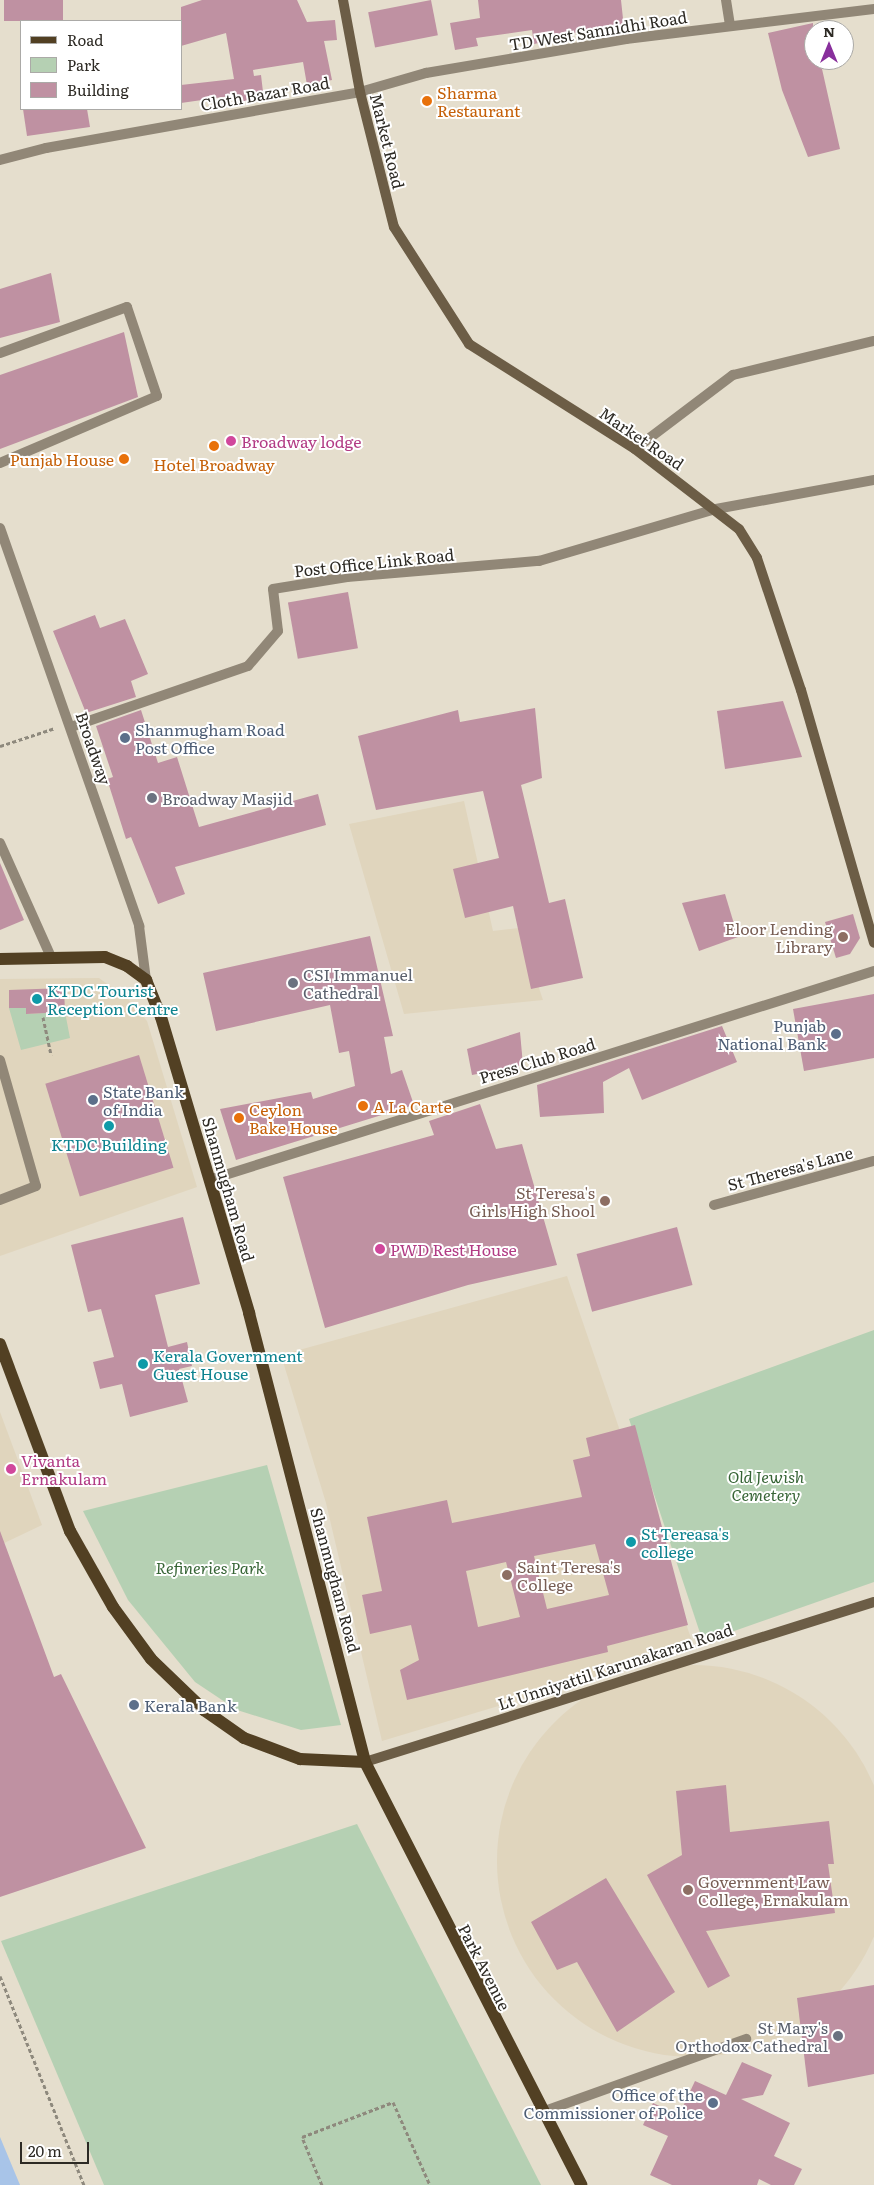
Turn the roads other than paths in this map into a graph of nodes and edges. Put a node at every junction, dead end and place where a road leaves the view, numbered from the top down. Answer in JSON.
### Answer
{"nodes":[{"id":1,"x":343,"y":0,"type":"edge"},
{"id":2,"x":726,"y":0,"type":"edge"},
{"id":3,"x":874,"y":8,"type":"edge"},
{"id":4,"x":730,"y":25,"type":"junction"},
{"id":5,"x":360,"y":92,"type":"junction"},
{"id":6,"x":0,"y":160,"type":"edge"},
{"id":7,"x":874,"y":341,"type":"edge"},
{"id":8,"x":0,"y":353,"type":"edge"},
{"id":9,"x":635,"y":449,"type":"junction"},
{"id":10,"x":0,"y":463,"type":"edge"},
{"id":11,"x":874,"y":480,"type":"edge"},
{"id":12,"x":716,"y":509,"type":"junction"},
{"id":13,"x":0,"y":528,"type":"edge"},
{"id":14,"x":70,"y":725,"type":"junction"},
{"id":15,"x":0,"y":844,"type":"edge"},
{"id":16,"x":871,"y":925,"type":"edge"},
{"id":17,"x":874,"y":943,"type":"edge"},
{"id":18,"x":51,"y":957,"type":"junction"},
{"id":19,"x":0,"y":959,"type":"edge"},
{"id":20,"x":874,"y":971,"type":"edge"},
{"id":21,"x":146,"y":980,"type":"junction"},
{"id":22,"x":0,"y":1060,"type":"edge"},
{"id":23,"x":874,"y":1161,"type":"edge"},
{"id":24,"x":209,"y":1180,"type":"junction"},
{"id":25,"x":0,"y":1200,"type":"edge"},
{"id":26,"x":714,"y":1205,"type":"dead end"},
{"id":27,"x":0,"y":1344,"type":"edge"},
{"id":28,"x":874,"y":1602,"type":"edge"},
{"id":29,"x":365,"y":1762,"type":"junction"},
{"id":30,"x":746,"y":2039,"type":"dead end"},
{"id":31,"x":542,"y":2112,"type":"junction"},
{"id":32,"x":581,"y":2185,"type":"edge"}],
"edges":[{"from":1,"to":5,"type":"street","name":"Market Road"},
{"from":2,"to":4,"type":"street"},
{"from":3,"to":4,"type":"street","name":"TD West Sannidhi Road"},
{"from":4,"to":5,"type":"street","name":"TD West Sannidhi Road"},
{"from":5,"to":6,"type":"street","name":"Cloth Bazar Road"},
{"from":5,"to":9,"type":"street","name":"Market Road"},
{"from":7,"to":9,"type":"street"},
{"from":8,"to":10,"type":"street"},
{"from":9,"to":12,"type":"street","name":"Market Road"},
{"from":11,"to":12,"type":"street"},
{"from":12,"to":14,"type":"street","name":"Post Office Link Road"},
{"from":12,"to":16,"type":"street","name":"Market Road"},
{"from":13,"to":14,"type":"street","name":"Broadway"},
{"from":14,"to":21,"type":"street","name":"Broadway"},
{"from":15,"to":18,"type":"street"},
{"from":16,"to":17,"type":"street","name":"Market Road"},
{"from":18,"to":19,"type":"main road"},
{"from":18,"to":21,"type":"main road"},
{"from":20,"to":24,"type":"street","name":"Press Club Road"},
{"from":21,"to":24,"type":"main road","name":"Shanmugham Road"},
{"from":22,"to":25,"type":"street"},
{"from":23,"to":26,"type":"street","name":"St Theresa's Lane"},
{"from":24,"to":29,"type":"main road","name":"Shanmugham Road"},
{"from":27,"to":29,"type":"main road"},
{"from":28,"to":29,"type":"street","name":"Lt Unniyattil Karunakaran Road"},
{"from":29,"to":31,"type":"main road","name":"Park Avenue"},
{"from":30,"to":31,"type":"street"},
{"from":31,"to":32,"type":"main road","name":"Park Avenue"}]}
